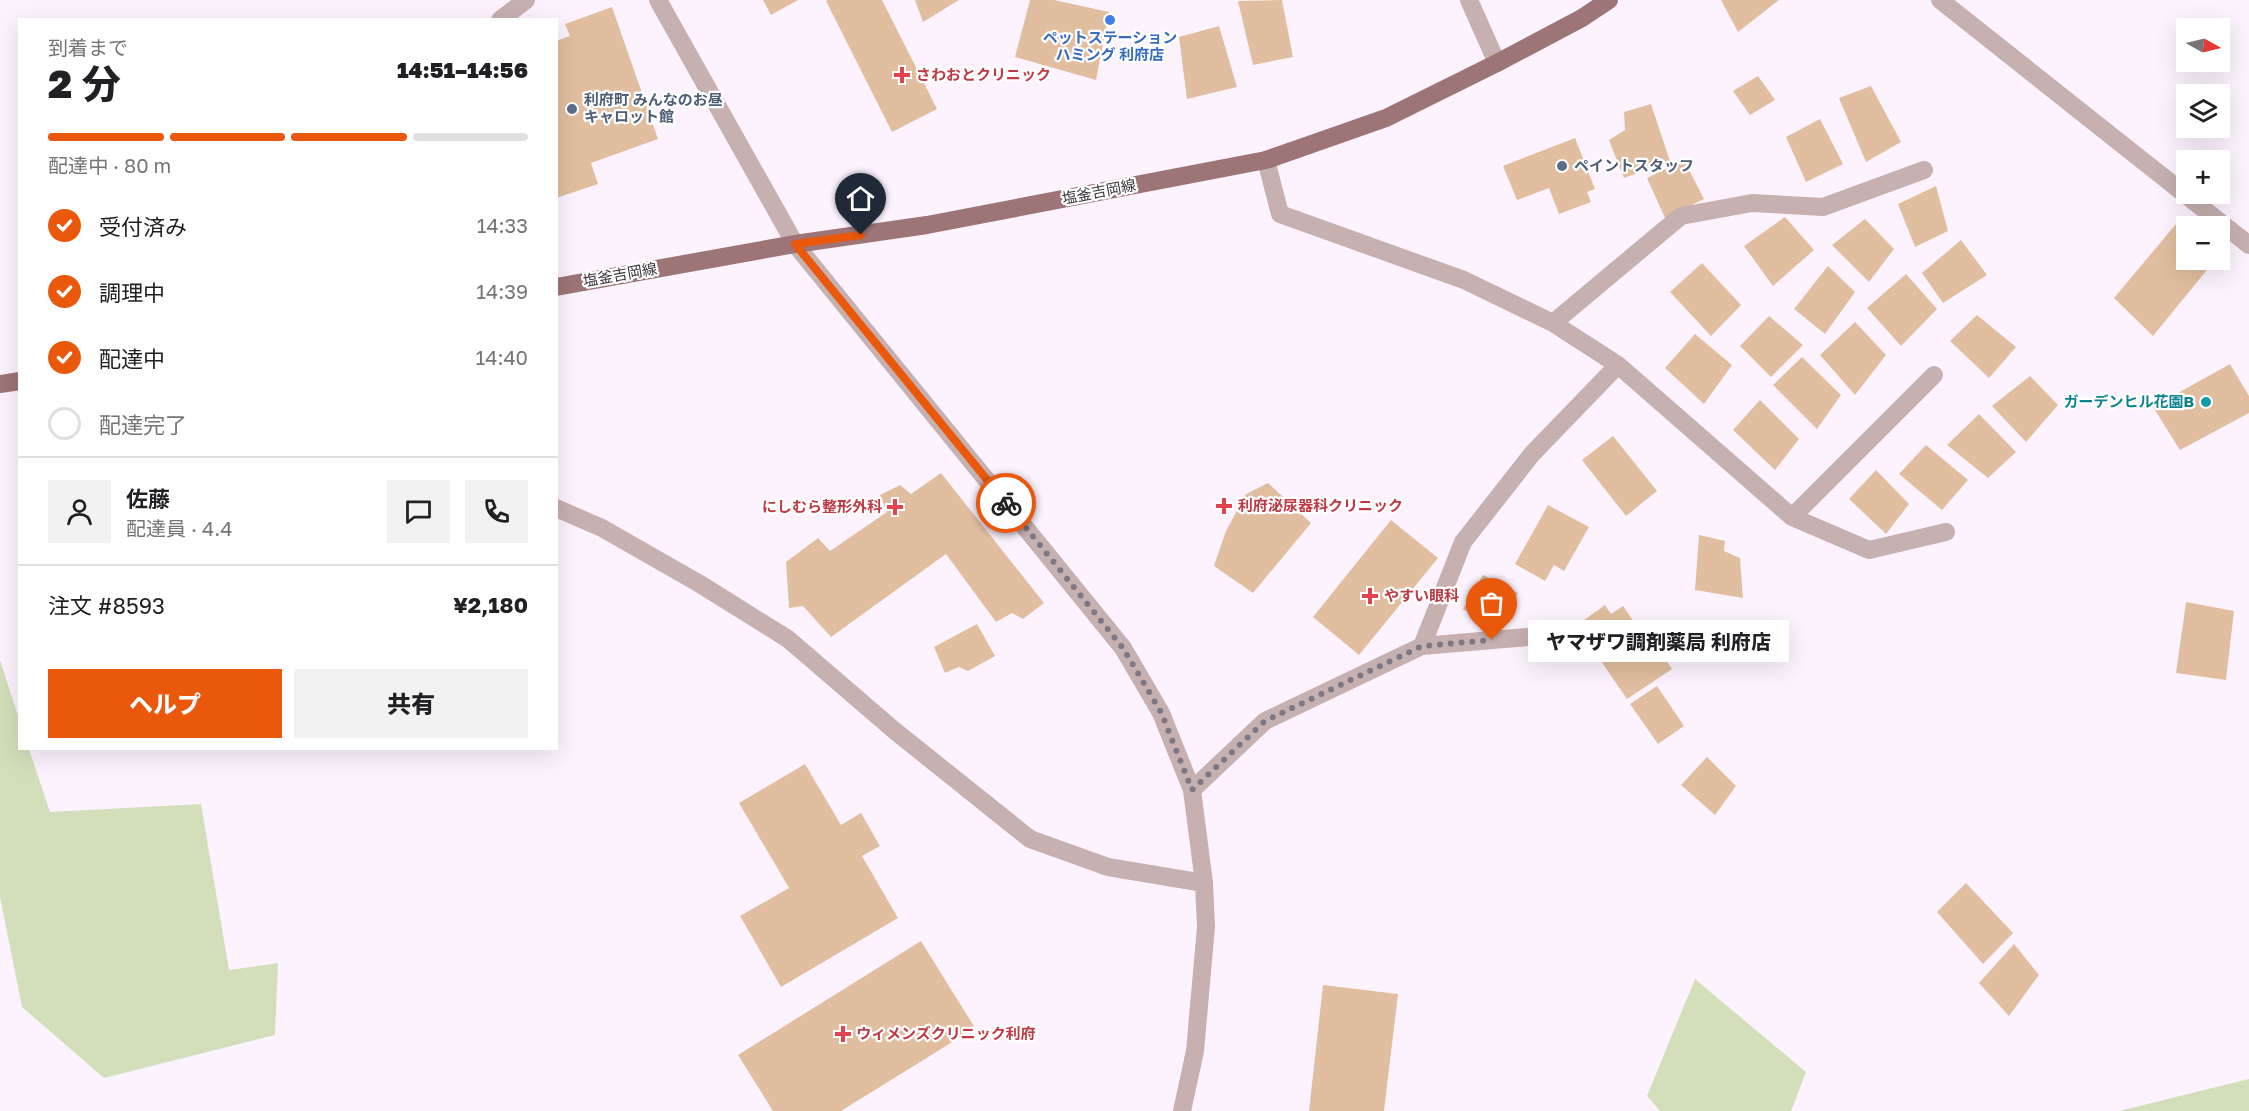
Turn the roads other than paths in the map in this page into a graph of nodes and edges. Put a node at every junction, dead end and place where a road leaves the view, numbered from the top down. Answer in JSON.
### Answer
{"nodes":[{"id":1,"x":526,"y":0,"type":"edge"},
{"id":2,"x":658,"y":0,"type":"edge"},
{"id":3,"x":1468,"y":0,"type":"edge"},
{"id":4,"x":1609,"y":0,"type":"edge"},
{"id":5,"x":1940,"y":0,"type":"edge"},
{"id":6,"x":503,"y":18,"type":"edge"},
{"id":7,"x":1497,"y":63,"type":"junction"},
{"id":8,"x":1266,"y":160,"type":"junction"},
{"id":9,"x":1924,"y":170,"type":"dead end"},
{"id":10,"x":795,"y":244,"type":"junction"},
{"id":11,"x":2249,"y":245,"type":"edge"},
{"id":12,"x":558,"y":287,"type":"edge"},
{"id":13,"x":1553,"y":323,"type":"junction"},
{"id":14,"x":1618,"y":365,"type":"junction"},
{"id":15,"x":1934,"y":375,"type":"dead end"},
{"id":16,"x":18,"y":381,"type":"edge"},
{"id":17,"x":0,"y":384,"type":"edge"},
{"id":18,"x":558,"y":509,"type":"edge"},
{"id":19,"x":1792,"y":517,"type":"junction"},
{"id":20,"x":1946,"y":532,"type":"dead end"},
{"id":21,"x":1539,"y":636,"type":"dead end"},
{"id":22,"x":1422,"y":646,"type":"junction"},
{"id":23,"x":1192,"y":790,"type":"junction"},
{"id":24,"x":1204,"y":883,"type":"junction"},
{"id":25,"x":1182,"y":1111,"type":"edge"}],
"edges":[{"from":1,"to":6,"type":"street"},
{"from":2,"to":10,"type":"street"},
{"from":3,"to":7,"type":"street"},
{"from":4,"to":7,"type":"main road","name":"塩釜吉岡線"},
{"from":5,"to":11,"type":"street"},
{"from":7,"to":8,"type":"main road","name":"塩釜吉岡線"},
{"from":8,"to":10,"type":"main road","name":"塩釜吉岡線"},
{"from":8,"to":13,"type":"street"},
{"from":9,"to":13,"type":"street"},
{"from":10,"to":12,"type":"main road","name":"塩釜吉岡線"},
{"from":10,"to":23,"type":"street"},
{"from":13,"to":14,"type":"street"},
{"from":14,"to":19,"type":"street"},
{"from":14,"to":22,"type":"street"},
{"from":15,"to":19,"type":"street"},
{"from":16,"to":17,"type":"main road"},
{"from":18,"to":24,"type":"street"},
{"from":19,"to":20,"type":"street"},
{"from":21,"to":22,"type":"street"},
{"from":22,"to":23,"type":"street"},
{"from":23,"to":24,"type":"street"},
{"from":24,"to":25,"type":"street"}]}
